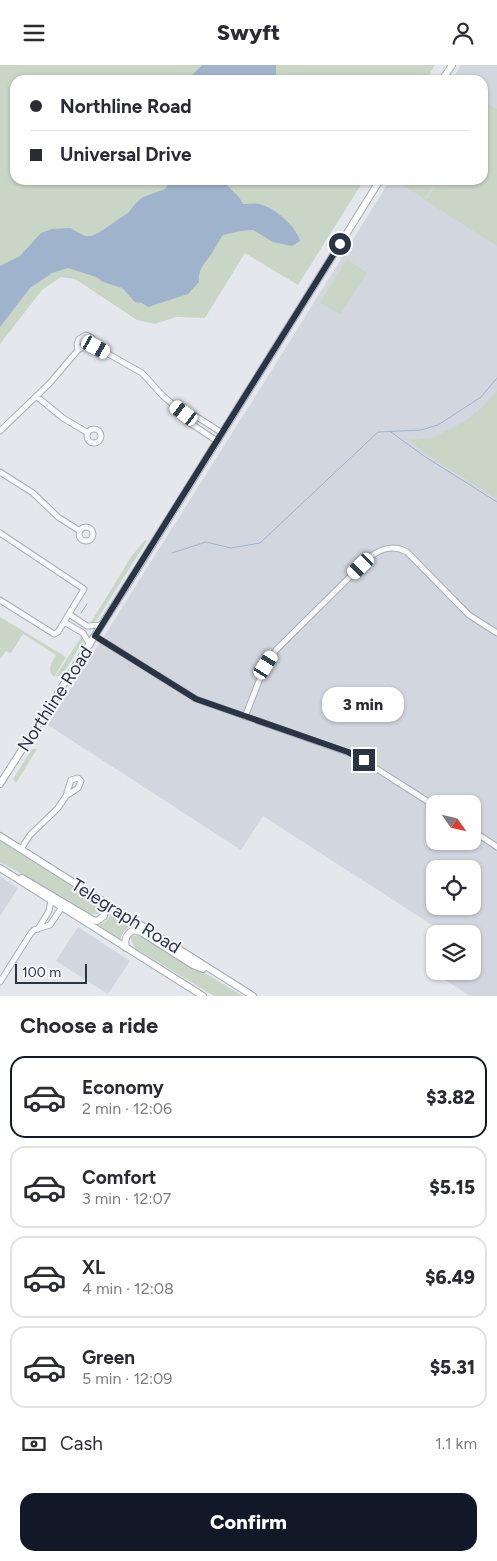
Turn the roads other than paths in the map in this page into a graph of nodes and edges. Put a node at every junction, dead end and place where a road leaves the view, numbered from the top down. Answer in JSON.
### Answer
{"nodes":[{"id":1,"x":377,"y":185,"type":"edge"},
{"id":2,"x":96,"y":347,"type":"junction"},
{"id":3,"x":78,"y":350,"type":"junction"},
{"id":4,"x":36,"y":396,"type":"junction"},
{"id":5,"x":184,"y":413,"type":"junction"},
{"id":6,"x":0,"y":431,"type":"edge"},
{"id":7,"x":88,"y":433,"type":"dead end"},
{"id":8,"x":222,"y":433,"type":"junction"},
{"id":9,"x":218,"y":441,"type":"junction"},
{"id":10,"x":0,"y":471,"type":"edge"},
{"id":11,"x":80,"y":531,"type":"dead end"},
{"id":12,"x":0,"y":533,"type":"edge"},
{"id":13,"x":0,"y":600,"type":"edge"},
{"id":14,"x":69,"y":614,"type":"junction"},
{"id":15,"x":64,"y":622,"type":"junction"},
{"id":16,"x":102,"y":625,"type":"junction"},
{"id":17,"x":497,"y":633,"type":"edge"},
{"id":18,"x":95,"y":636,"type":"junction"},
{"id":19,"x":90,"y":645,"type":"junction"},
{"id":20,"x":245,"y":717,"type":"junction"},
{"id":21,"x":0,"y":785,"type":"edge"},
{"id":22,"x":66,"y":797,"type":"dead end"},
{"id":23,"x":426,"y":800,"type":"edge"},
{"id":24,"x":481,"y":836,"type":"edge"},
{"id":25,"x":0,"y":837,"type":"edge"},
{"id":26,"x":497,"y":847,"type":"edge"},
{"id":27,"x":21,"y":849,"type":"junction"},
{"id":28,"x":0,"y":868,"type":"edge"},
{"id":29,"x":13,"y":876,"type":"junction"},
{"id":30,"x":51,"y":900,"type":"junction"},
{"id":31,"x":104,"y":903,"type":"junction"},
{"id":32,"x":62,"y":907,"type":"junction"},
{"id":33,"x":38,"y":929,"type":"junction"},
{"id":34,"x":126,"y":948,"type":"junction"},
{"id":35,"x":217,"y":974,"type":"junction"},
{"id":36,"x":0,"y":982,"type":"edge"},
{"id":37,"x":203,"y":996,"type":"edge"},
{"id":38,"x":253,"y":996,"type":"edge"}],
"edges":[{"from":1,"to":8,"type":"main road","name":"Northline Road"},
{"from":2,"to":3,"type":"street"},
{"from":2,"to":3,"type":"street"},
{"from":2,"to":5,"type":"street"},
{"from":3,"to":4,"type":"street"},
{"from":4,"to":6,"type":"street"},
{"from":4,"to":7,"type":"street"},
{"from":5,"to":8,"type":"street"},
{"from":5,"to":9,"type":"street"},
{"from":8,"to":9,"type":"main road","name":"Northline Road"},
{"from":9,"to":16,"type":"main road","name":"Northline Road"},
{"from":10,"to":11,"type":"street"},
{"from":12,"to":14,"type":"street"},
{"from":13,"to":15,"type":"street"},
{"from":14,"to":15,"type":"street"},
{"from":14,"to":16,"type":"street"},
{"from":15,"to":19,"type":"street"},
{"from":16,"to":18,"type":"main road","name":"Northline Road"},
{"from":17,"to":20,"type":"street"},
{"from":18,"to":19,"type":"main road","name":"Northline Road"},
{"from":18,"to":20,"type":"street"},
{"from":19,"to":21,"type":"main road","name":"Northline Road"},
{"from":20,"to":23,"type":"street"},
{"from":22,"to":27,"type":"street"},
{"from":24,"to":26,"type":"street"},
{"from":25,"to":27,"type":"main road","name":"Telegraph Road"},
{"from":27,"to":31,"type":"main road","name":"Telegraph Road"},
{"from":28,"to":29,"type":"main road","name":"Telegraph Road"},
{"from":29,"to":30,"type":"main road","name":"Telegraph Road"},
{"from":29,"to":31,"type":"main road"},
{"from":30,"to":32,"type":"main road","name":"Telegraph Road"},
{"from":30,"to":33,"type":"street"},
{"from":31,"to":35,"type":"main road","name":"Telegraph Road"},
{"from":32,"to":33,"type":"street"},
{"from":32,"to":34,"type":"main road","name":"Telegraph Road"},
{"from":33,"to":36,"type":"street"},
{"from":34,"to":35,"type":"main road"},
{"from":34,"to":37,"type":"main road","name":"Telegraph Road"},
{"from":35,"to":38,"type":"main road","name":"Telegraph Road"}]}
